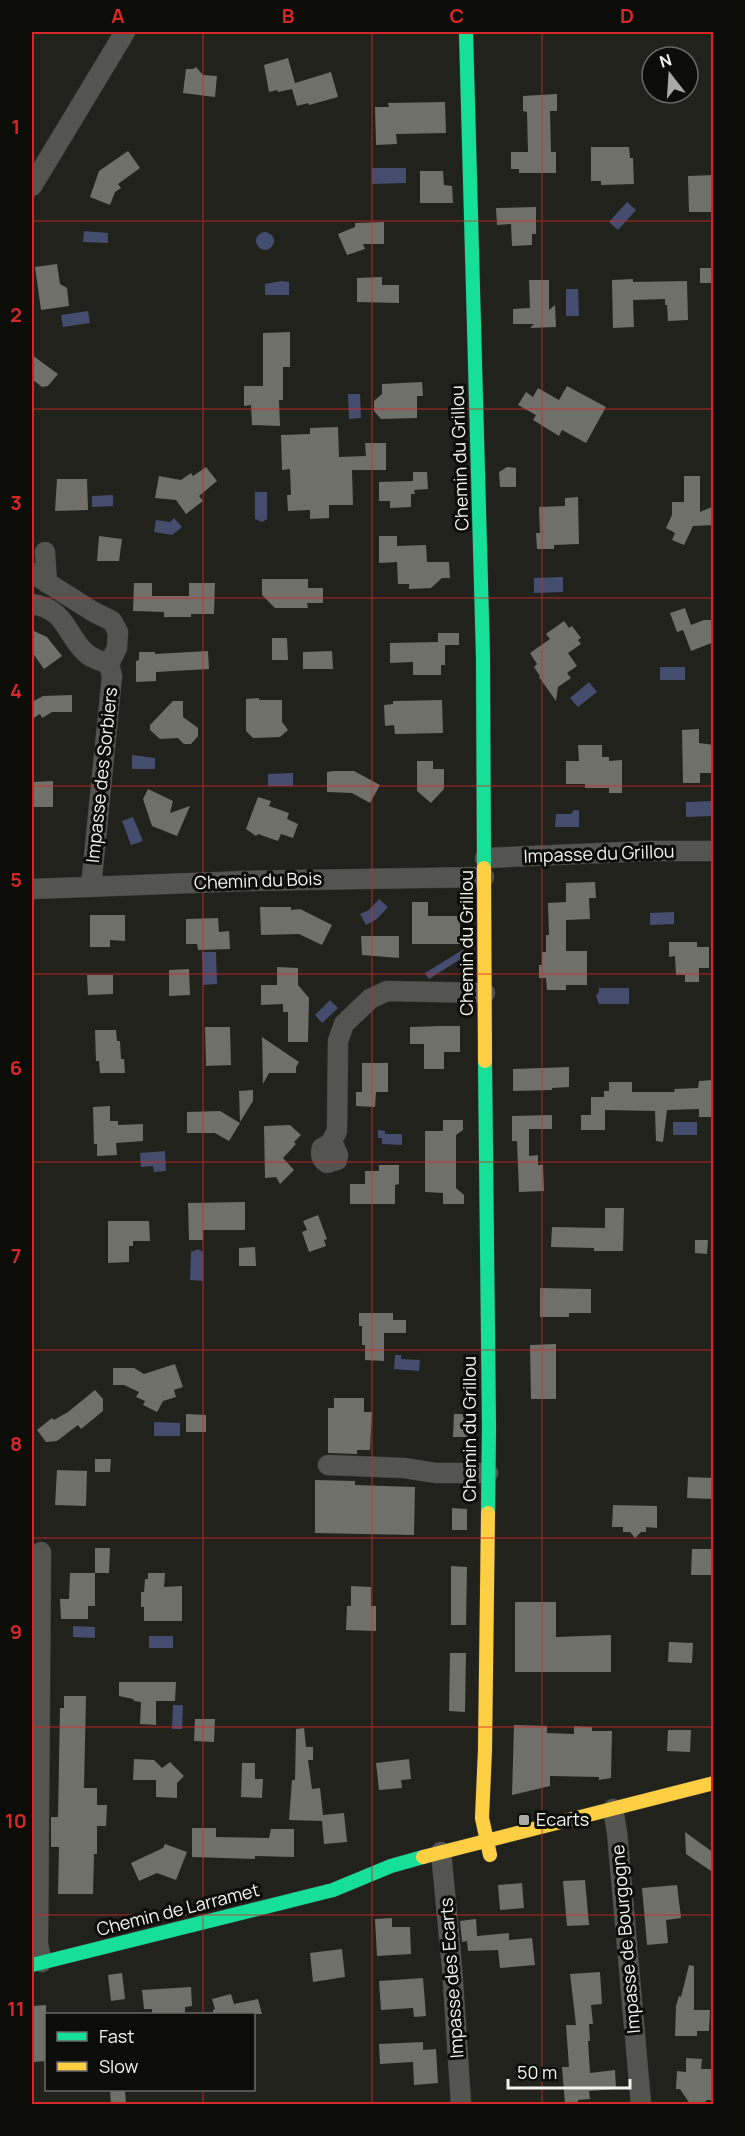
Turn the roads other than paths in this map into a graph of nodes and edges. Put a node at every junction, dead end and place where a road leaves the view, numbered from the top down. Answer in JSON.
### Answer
{"nodes":[{"id":1,"x":125,"y":32,"type":"edge"},
{"id":2,"x":466,"y":32,"type":"edge"},
{"id":3,"x":32,"y":186,"type":"edge"},
{"id":4,"x":45,"y":552,"type":"dead end"},
{"id":5,"x":39,"y":578,"type":"edge"},
{"id":6,"x":32,"y":604,"type":"edge"},
{"id":7,"x":109,"y":664,"type":"junction"},
{"id":8,"x":714,"y":851,"type":"edge"},
{"id":9,"x":484,"y":867,"type":"junction"},
{"id":10,"x":91,"y":887,"type":"junction"},
{"id":11,"x":32,"y":889,"type":"edge"},
{"id":12,"x":485,"y":993,"type":"junction"},
{"id":13,"x":330,"y":1144,"type":"dead end"},
{"id":14,"x":328,"y":1465,"type":"dead end"},
{"id":15,"x":488,"y":1473,"type":"junction"},
{"id":16,"x":40,"y":1552,"type":"dead end"},
{"id":17,"x":714,"y":1783,"type":"edge"},
{"id":18,"x":714,"y":1797,"type":"edge"},
{"id":19,"x":614,"y":1815,"type":"junction"},
{"id":20,"x":494,"y":1851,"type":"junction"},
{"id":21,"x":437,"y":1865,"type":"junction"},
{"id":22,"x":333,"y":1890,"type":"junction"},
{"id":23,"x":37,"y":1963,"type":"edge"},
{"id":24,"x":461,"y":2104,"type":"edge"},
{"id":25,"x":640,"y":2104,"type":"edge"}],
"edges":[{"from":1,"to":3,"type":"street"},
{"from":2,"to":9,"type":"street","name":"Chemin du Grillou"},
{"from":4,"to":5,"type":"street"},
{"from":5,"to":7,"type":"street","name":"Impasse des Sorbiers"},
{"from":6,"to":7,"type":"street","name":"Impasse des Sorbiers"},
{"from":7,"to":10,"type":"street","name":"Impasse des Sorbiers"},
{"from":8,"to":9,"type":"street","name":"Impasse du Grillou"},
{"from":9,"to":10,"type":"street","name":"Chemin du Bois"},
{"from":9,"to":12,"type":"street","name":"Chemin du Grillou"},
{"from":10,"to":11,"type":"street","name":"Chemin du Bois"},
{"from":12,"to":13,"type":"street"},
{"from":12,"to":15,"type":"street","name":"Chemin du Grillou"},
{"from":14,"to":15,"type":"street"},
{"from":15,"to":20,"type":"street","name":"Chemin du Grillou"},
{"from":16,"to":23,"type":"street"},
{"from":17,"to":19,"type":"street","name":"Chemin de Larramet"},
{"from":18,"to":19,"type":"street","name":"Chemin de Larramet"},
{"from":19,"to":20,"type":"street","name":"Chemin de Larramet"},
{"from":19,"to":20,"type":"street","name":"Chemin de Larramet"},
{"from":19,"to":25,"type":"street","name":"Impasse de Bourgogne"},
{"from":20,"to":21,"type":"street","name":"Chemin de Larramet"},
{"from":21,"to":22,"type":"street","name":"Chemin de Larramet"},
{"from":21,"to":22,"type":"street","name":"Chemin de Larramet"},
{"from":21,"to":24,"type":"street","name":"Impasse des Ecarts"},
{"from":22,"to":23,"type":"street","name":"Chemin de Larramet"}]}
